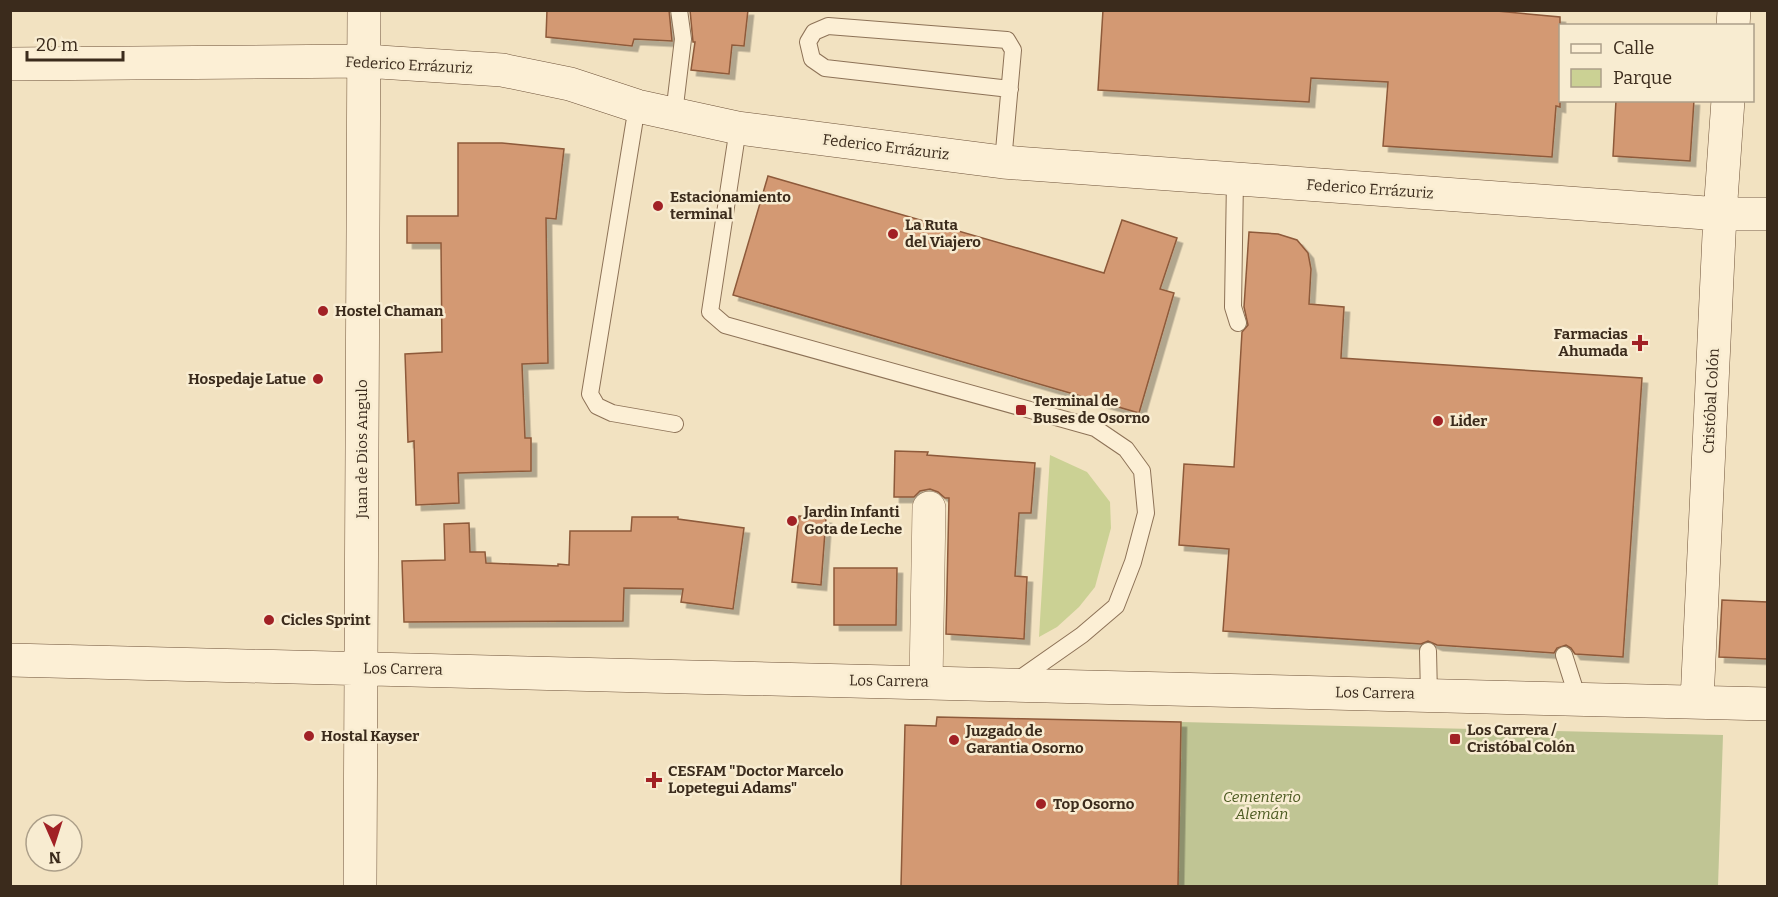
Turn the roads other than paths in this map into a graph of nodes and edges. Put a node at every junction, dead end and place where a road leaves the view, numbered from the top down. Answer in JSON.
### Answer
{"nodes":[{"id":1,"x":364,"y":10,"type":"edge"},
{"id":2,"x":679,"y":10,"type":"edge"},
{"id":3,"x":364,"y":61,"type":"junction"},
{"id":4,"x":10,"y":64,"type":"edge"},
{"id":5,"x":1010,"y":89,"type":"junction"},
{"id":6,"x":1728,"y":102,"type":"edge"},
{"id":7,"x":637,"y":106,"type":"junction"},
{"id":8,"x":674,"y":114,"type":"junction"},
{"id":9,"x":738,"y":128,"type":"junction"},
{"id":10,"x":1003,"y":162,"type":"junction"},
{"id":11,"x":1235,"y":179,"type":"junction"},
{"id":12,"x":1720,"y":214,"type":"junction"},
{"id":13,"x":1767,"y":214,"type":"edge"},
{"id":14,"x":1238,"y":323,"type":"dead end"},
{"id":15,"x":675,"y":424,"type":"dead end"},
{"id":16,"x":929,"y":508,"type":"dead end"},
{"id":17,"x":1428,"y":651,"type":"dead end"},
{"id":18,"x":1564,"y":655,"type":"dead end"},
{"id":19,"x":10,"y":660,"type":"edge"},
{"id":20,"x":361,"y":668,"type":"junction"},
{"id":21,"x":926,"y":682,"type":"junction"},
{"id":22,"x":1012,"y":684,"type":"junction"},
{"id":23,"x":1429,"y":694,"type":"junction"},
{"id":24,"x":1578,"y":699,"type":"junction"},
{"id":25,"x":1696,"y":701,"type":"junction"},
{"id":26,"x":1767,"y":704,"type":"edge"},
{"id":27,"x":360,"y":886,"type":"edge"}],
"edges":[{"from":1,"to":3,"type":"street","name":"Juan de Dios Angulo"},
{"from":2,"to":8,"type":"lane"},
{"from":3,"to":4,"type":"street","name":"Federico Errázuriz"},
{"from":3,"to":7,"type":"street","name":"Federico Errázuriz"},
{"from":3,"to":20,"type":"street","name":"Juan de Dios Angulo"},
{"from":5,"to":5,"type":"lane"},
{"from":5,"to":10,"type":"lane"},
{"from":6,"to":12,"type":"street","name":"Cristóbal Colón"},
{"from":7,"to":8,"type":"street","name":"Federico Errázuriz"},
{"from":7,"to":15,"type":"lane"},
{"from":8,"to":9,"type":"street","name":"Federico Errázuriz"},
{"from":9,"to":10,"type":"street","name":"Federico Errázuriz"},
{"from":9,"to":22,"type":"lane"},
{"from":10,"to":11,"type":"street","name":"Federico Errázuriz"},
{"from":11,"to":12,"type":"street","name":"Federico Errázuriz"},
{"from":11,"to":14,"type":"lane"},
{"from":12,"to":13,"type":"street","name":"Federico Errázuriz"},
{"from":12,"to":25,"type":"street","name":"Cristóbal Colón"},
{"from":16,"to":21,"type":"street"},
{"from":17,"to":23,"type":"lane"},
{"from":18,"to":24,"type":"lane"},
{"from":19,"to":20,"type":"street","name":"Los Carrera"},
{"from":20,"to":21,"type":"street","name":"Los Carrera"},
{"from":20,"to":27,"type":"street","name":"Juan de Dios Angulo"},
{"from":21,"to":22,"type":"street","name":"Los Carrera"},
{"from":22,"to":23,"type":"street","name":"Los Carrera"},
{"from":23,"to":24,"type":"street","name":"Los Carrera"},
{"from":24,"to":25,"type":"street","name":"Los Carrera"},
{"from":25,"to":26,"type":"street","name":"Los Carrera"}]}
